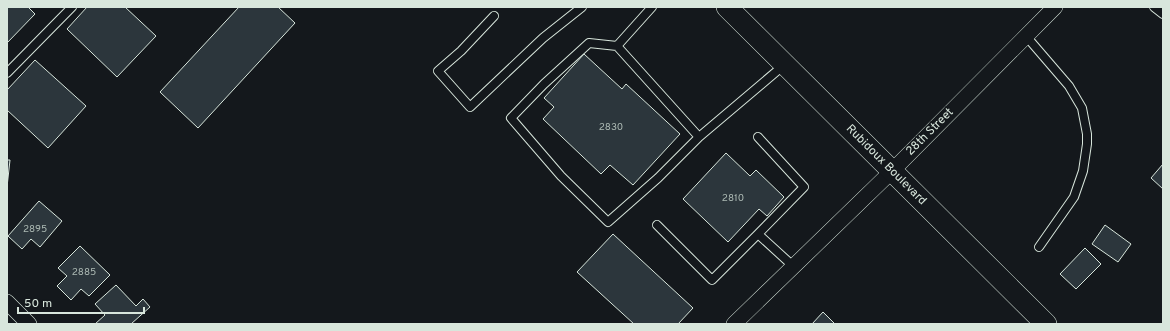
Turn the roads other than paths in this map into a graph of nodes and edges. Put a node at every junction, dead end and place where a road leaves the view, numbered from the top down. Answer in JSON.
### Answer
{"nodes":[{"id":1,"x":72,"y":7,"type":"edge"},
{"id":2,"x":582,"y":7,"type":"edge"},
{"id":3,"x":652,"y":7,"type":"edge"},
{"id":4,"x":726,"y":7,"type":"edge"},
{"id":5,"x":1055,"y":7,"type":"edge"},
{"id":6,"x":1154,"y":7,"type":"edge"},
{"id":7,"x":1163,"y":14,"type":"edge"},
{"id":8,"x":494,"y":16,"type":"dead end"},
{"id":9,"x":1026,"y":36,"type":"junction"},
{"id":10,"x":617,"y":46,"type":"junction"},
{"id":11,"x":785,"y":65,"type":"junction"},
{"id":12,"x":7,"y":73,"type":"edge"},
{"id":13,"x":699,"y":137,"type":"junction"},
{"id":14,"x":758,"y":137,"type":"dead end"},
{"id":15,"x":892,"y":171,"type":"junction"},
{"id":16,"x":657,"y":225,"type":"dead end"},
{"id":17,"x":758,"y":234,"type":"junction"},
{"id":18,"x":1039,"y":247,"type":"dead end"},
{"id":19,"x":793,"y":266,"type":"junction"},
{"id":20,"x":7,"y":302,"type":"edge"},
{"id":21,"x":29,"y":324,"type":"edge"},
{"id":22,"x":734,"y":324,"type":"edge"},
{"id":23,"x":1046,"y":324,"type":"edge"}],
"edges":[{"from":1,"to":12,"type":"lane"},
{"from":2,"to":8,"type":"lane"},
{"from":3,"to":10,"type":"lane"},
{"from":4,"to":11,"type":"main road","name":"Rubidoux Boulevard"},
{"from":5,"to":9,"type":"street","name":"28th Street"},
{"from":6,"to":7,"type":"lane"},
{"from":9,"to":15,"type":"street","name":"28th Street"},
{"from":9,"to":18,"type":"lane"},
{"from":10,"to":13,"type":"lane"},
{"from":10,"to":13,"type":"lane"},
{"from":11,"to":13,"type":"lane"},
{"from":11,"to":15,"type":"main road","name":"Rubidoux Boulevard"},
{"from":14,"to":17,"type":"lane"},
{"from":15,"to":19,"type":"street","name":"28th Street"},
{"from":15,"to":23,"type":"main road","name":"Rubidoux Boulevard"},
{"from":16,"to":17,"type":"lane"},
{"from":17,"to":19,"type":"lane"},
{"from":19,"to":22,"type":"street","name":"28th Street"},
{"from":20,"to":21,"type":"street"}]}
